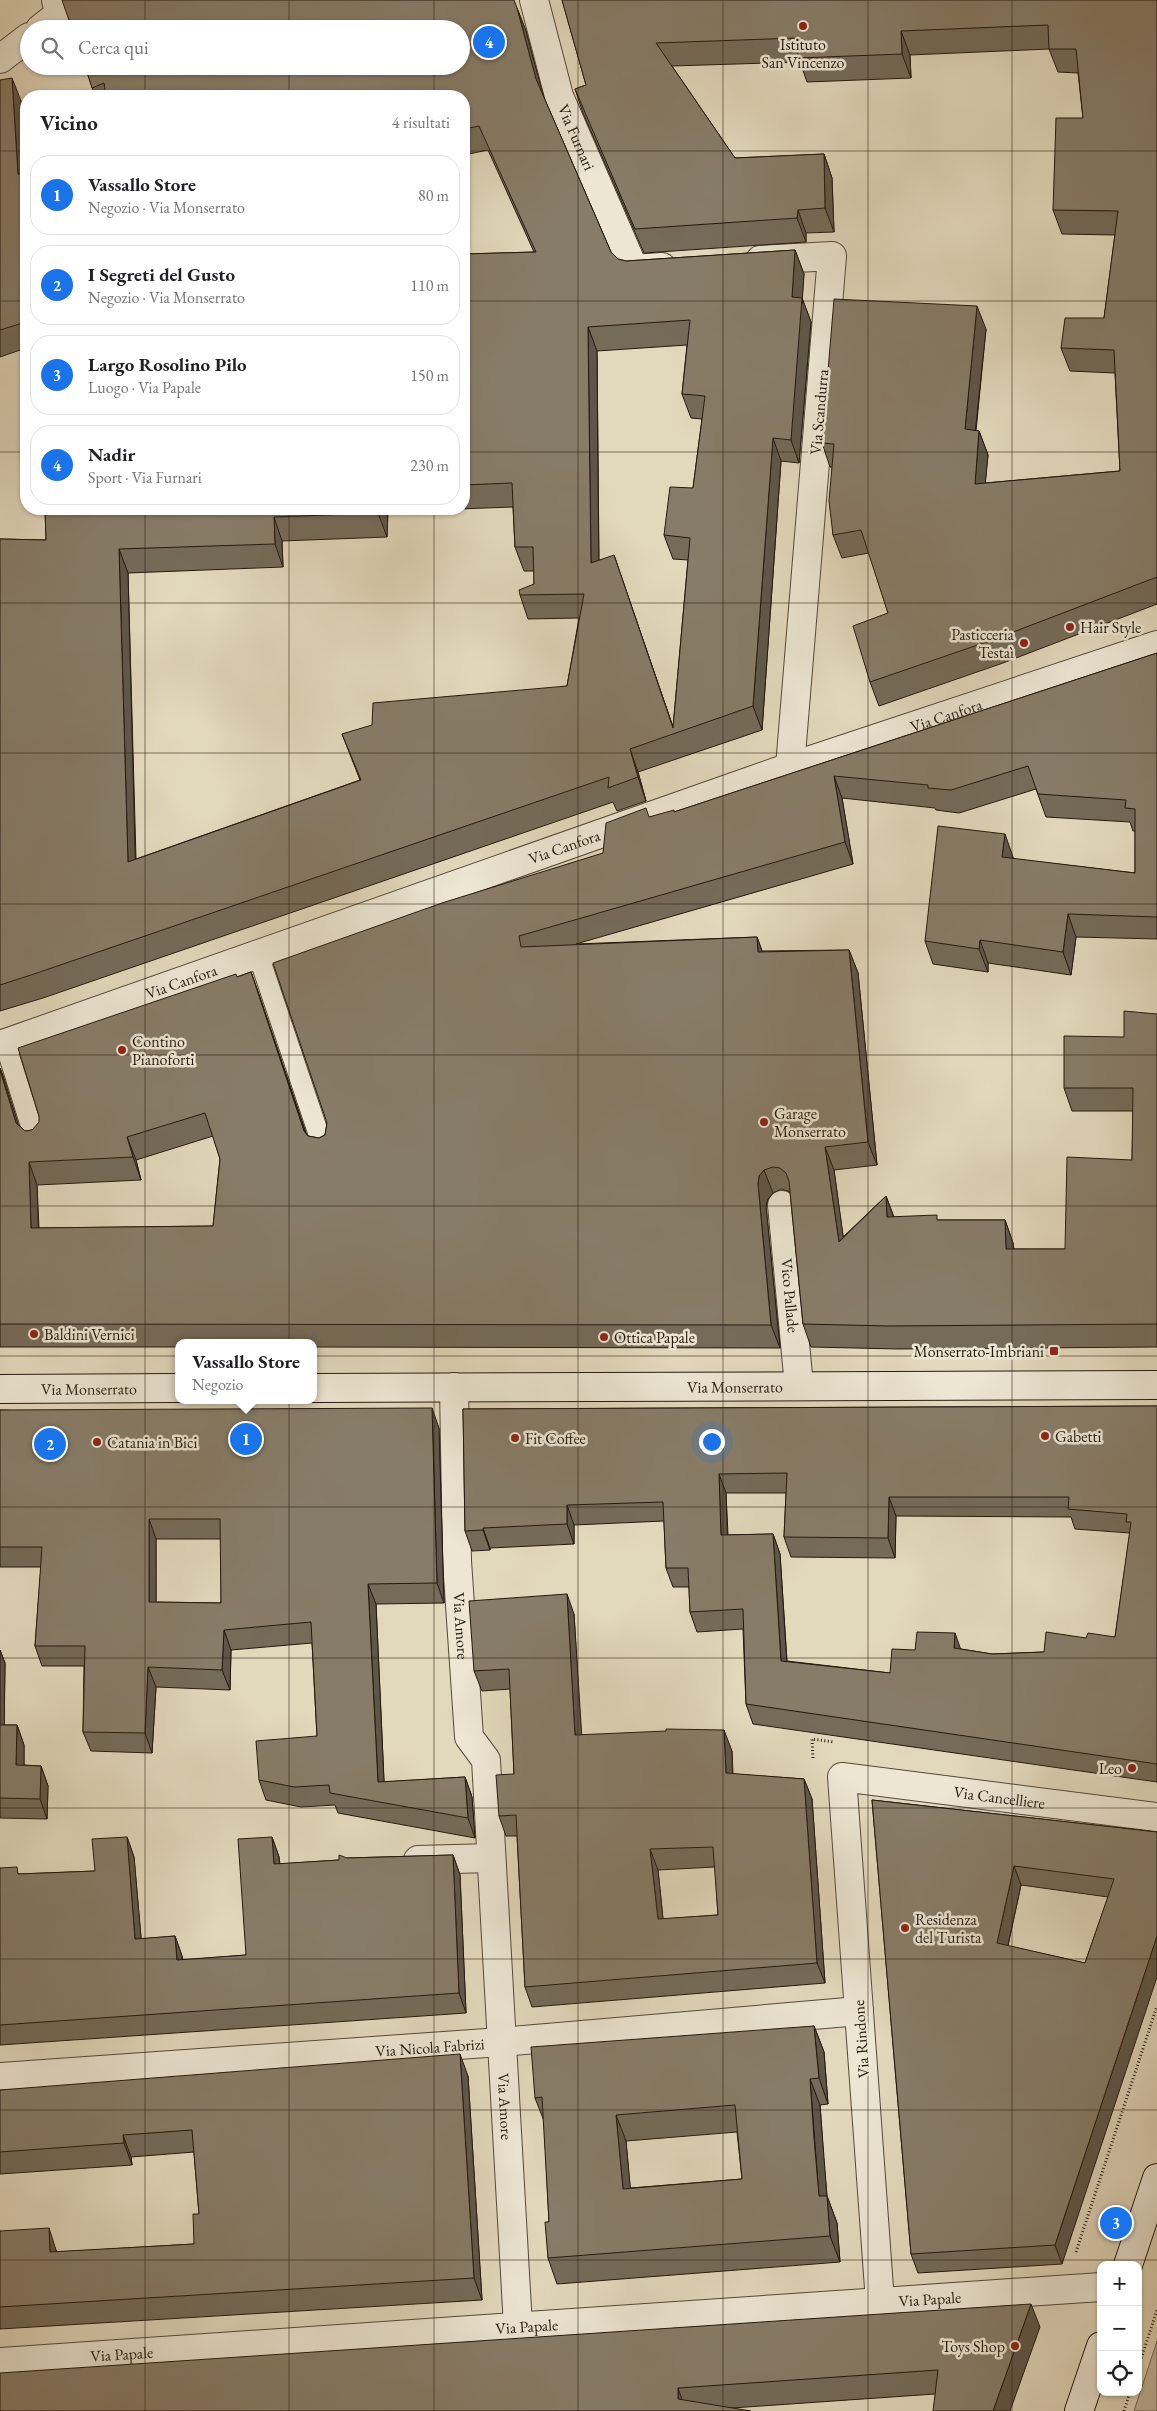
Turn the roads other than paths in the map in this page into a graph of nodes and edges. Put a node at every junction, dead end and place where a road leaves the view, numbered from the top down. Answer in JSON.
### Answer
{"nodes":[{"id":1,"x":56,"y":0,"type":"edge"},
{"id":2,"x":534,"y":0,"type":"edge"},
{"id":3,"x":51,"y":20,"type":"edge"},
{"id":4,"x":20,"y":44,"type":"edge"},
{"id":5,"x":0,"y":59,"type":"edge"},
{"id":6,"x":733,"y":262,"type":"edge"},
{"id":7,"x":683,"y":265,"type":"edge"},
{"id":8,"x":1157,"y":645,"type":"edge"},
{"id":9,"x":790,"y":767,"type":"junction"},
{"id":10,"x":258,"y":954,"type":"junction"},
{"id":11,"x":3,"y":1044,"type":"edge"},
{"id":12,"x":36,"y":1142,"type":"edge"},
{"id":13,"x":324,"y":1150,"type":"edge"},
{"id":14,"x":782,"y":1205,"type":"dead end"},
{"id":15,"x":1157,"y":1385,"type":"edge"},
{"id":16,"x":799,"y":1386,"type":"junction"},
{"id":17,"x":454,"y":1387,"type":"junction"},
{"id":18,"x":175,"y":1388,"type":"edge"},
{"id":19,"x":317,"y":1388,"type":"edge"},
{"id":20,"x":0,"y":1390,"type":"edge"},
{"id":21,"x":842,"y":1777,"type":"joint"},
{"id":22,"x":1157,"y":1816,"type":"edge"},
{"id":23,"x":491,"y":1858,"type":"junction"},
{"id":24,"x":392,"y":1861,"type":"edge"},
{"id":25,"x":859,"y":2011,"type":"junction"},
{"id":26,"x":501,"y":2042,"type":"junction"},
{"id":27,"x":0,"y":2077,"type":"edge"},
{"id":28,"x":1157,"y":2178,"type":"edge"},
{"id":29,"x":1129,"y":2261,"type":"edge"},
{"id":30,"x":1097,"y":2287,"type":"edge"},
{"id":31,"x":880,"y":2302,"type":"junction"},
{"id":32,"x":518,"y":2327,"type":"junction"},
{"id":33,"x":1099,"y":2351,"type":"edge"},
{"id":34,"x":0,"y":2362,"type":"edge"},
{"id":35,"x":1079,"y":2411,"type":"edge"}],
"edges":[{"from":1,"to":3,"type":"street"},
{"from":2,"to":7,"type":"street","name":"Via Furnari"},
{"from":4,"to":5,"type":"street"},
{"from":6,"to":9,"type":"street","name":"Via Scandurra"},
{"from":8,"to":9,"type":"street","name":"Via Canfora"},
{"from":9,"to":10,"type":"street","name":"Via Canfora"},
{"from":10,"to":11,"type":"street","name":"Via Canfora"},
{"from":10,"to":13,"type":"lane"},
{"from":11,"to":12,"type":"lane"},
{"from":14,"to":16,"type":"street","name":"Vico Pallade"},
{"from":15,"to":16,"type":"street","name":"Via Monserrato"},
{"from":16,"to":17,"type":"street","name":"Via Monserrato"},
{"from":17,"to":19,"type":"street","name":"Via Monserrato"},
{"from":17,"to":23,"type":"street","name":"Via Amore"},
{"from":18,"to":20,"type":"street","name":"Via Monserrato"},
{"from":21,"to":22,"type":"street","name":"Via Cancelliere"},
{"from":21,"to":25,"type":"street","name":"Via Rindone"},
{"from":23,"to":24,"type":"street"},
{"from":23,"to":26,"type":"street","name":"Via Amore"},
{"from":25,"to":26,"type":"street","name":"Via Nicola Fabrizi"},
{"from":25,"to":31,"type":"street","name":"Via Rindone"},
{"from":26,"to":27,"type":"street","name":"Via Nicola Fabrizi"},
{"from":26,"to":32,"type":"street","name":"Via Amore"},
{"from":28,"to":29,"type":"street"},
{"from":30,"to":31,"type":"street","name":"Via Papale"},
{"from":31,"to":32,"type":"street","name":"Via Papale"},
{"from":32,"to":34,"type":"street","name":"Via Papale"},
{"from":33,"to":35,"type":"street"}]}
